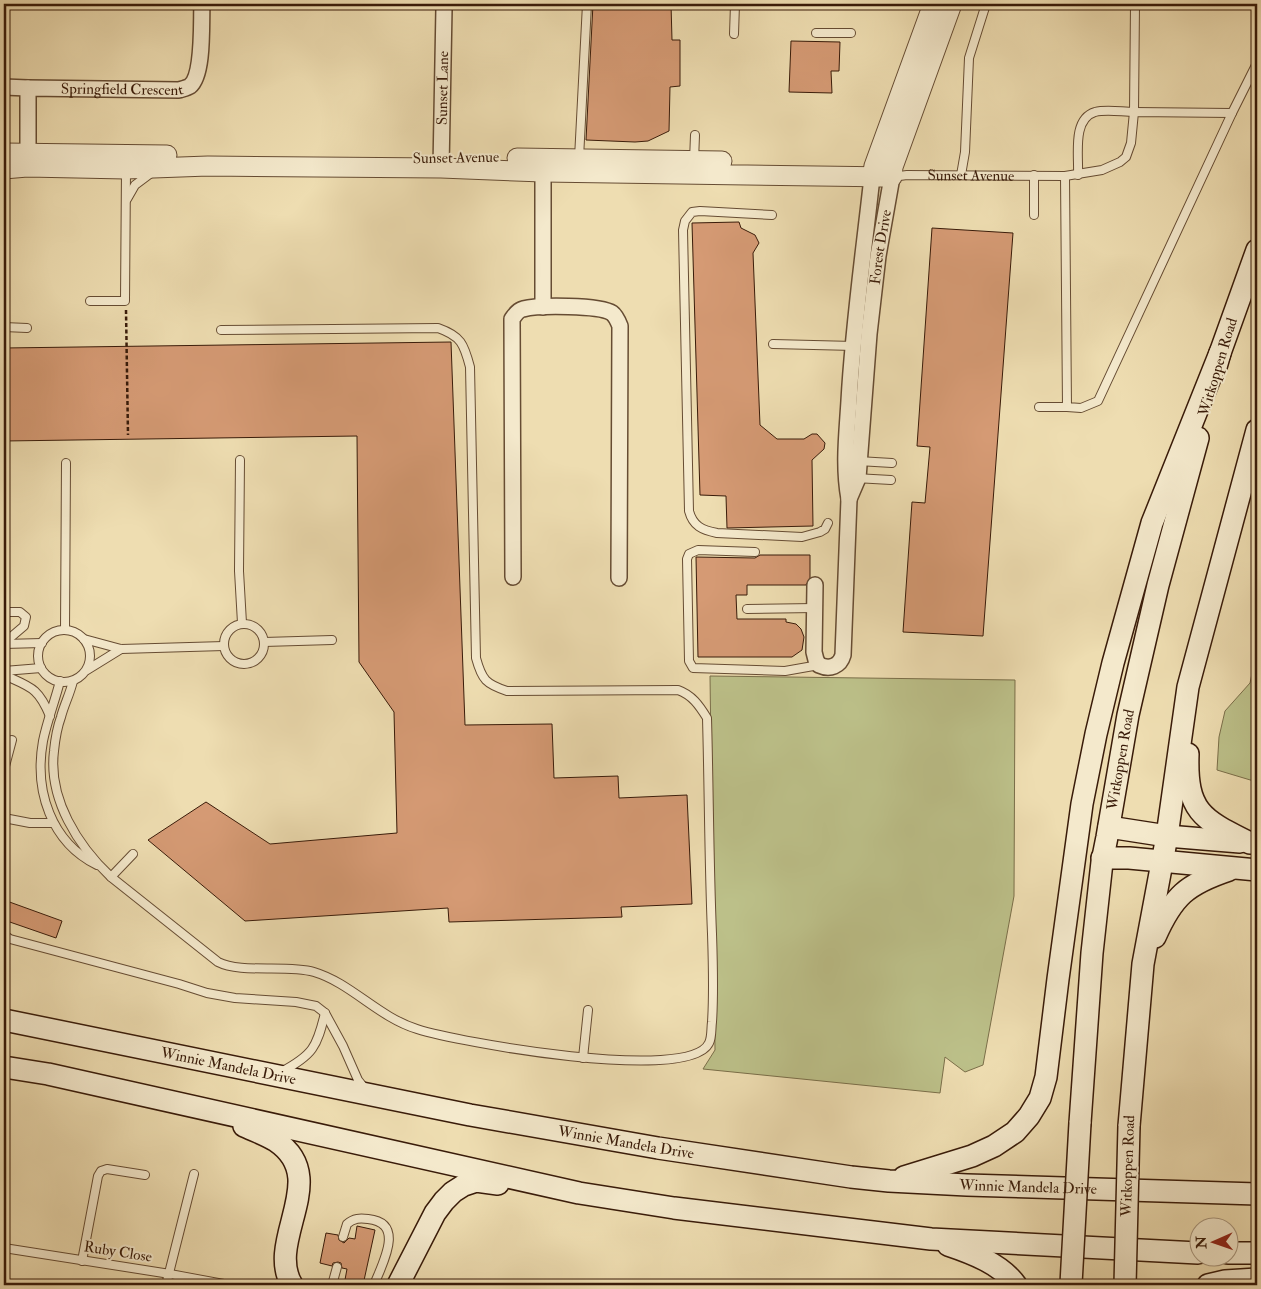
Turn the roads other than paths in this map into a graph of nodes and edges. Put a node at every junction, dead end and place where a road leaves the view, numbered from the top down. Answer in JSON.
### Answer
{"nodes":[{"id":1,"x":202,"y":4,"type":"edge"},
{"id":2,"x":587,"y":4,"type":"edge"},
{"id":3,"x":734,"y":4,"type":"edge"},
{"id":4,"x":933,"y":4,"type":"edge"},
{"id":5,"x":952,"y":4,"type":"edge"},
{"id":6,"x":986,"y":4,"type":"edge"},
{"id":7,"x":1135,"y":4,"type":"edge"},
{"id":8,"x":444,"y":8,"type":"dead end"},
{"id":9,"x":816,"y":33,"type":"dead end"},
{"id":10,"x":851,"y":33,"type":"dead end"},
{"id":11,"x":734,"y":34,"type":"dead end"},
{"id":12,"x":1257,"y":63,"type":"edge"},
{"id":13,"x":4,"y":87,"type":"edge"},
{"id":14,"x":28,"y":88,"type":"junction"},
{"id":15,"x":1134,"y":112,"type":"junction"},
{"id":16,"x":1232,"y":113,"type":"junction"},
{"id":17,"x":695,"y":135,"type":"dead end"},
{"id":18,"x":4,"y":153,"type":"edge"},
{"id":19,"x":28,"y":160,"type":"junction"},
{"id":20,"x":125,"y":162,"type":"junction"},
{"id":21,"x":441,"y":164,"type":"junction"},
{"id":22,"x":542,"y":165,"type":"junction"},
{"id":23,"x":579,"y":165,"type":"junction"},
{"id":24,"x":164,"y":167,"type":"junction"},
{"id":25,"x":694,"y":167,"type":"junction"},
{"id":26,"x":4,"y":169,"type":"edge"},
{"id":27,"x":873,"y":171,"type":"junction"},
{"id":28,"x":897,"y":173,"type":"junction"},
{"id":29,"x":961,"y":175,"type":"junction"},
{"id":30,"x":1078,"y":175,"type":"junction"},
{"id":31,"x":1034,"y":176,"type":"junction"},
{"id":32,"x":1065,"y":176,"type":"junction"},
{"id":33,"x":126,"y":202,"type":"junction"},
{"id":34,"x":772,"y":215,"type":"dead end"},
{"id":35,"x":1034,"y":215,"type":"dead end"},
{"id":36,"x":1257,"y":250,"type":"edge"},
{"id":37,"x":90,"y":301,"type":"dead end"},
{"id":38,"x":543,"y":307,"type":"junction"},
{"id":39,"x":4,"y":328,"type":"edge"},
{"id":40,"x":27,"y":328,"type":"dead end"},
{"id":41,"x":221,"y":330,"type":"dead end"},
{"id":42,"x":773,"y":344,"type":"dead end"},
{"id":43,"x":852,"y":346,"type":"junction"},
{"id":44,"x":868,"y":346,"type":"junction"},
{"id":45,"x":1220,"y":353,"type":"junction"},
{"id":46,"x":1039,"y":407,"type":"dead end"},
{"id":47,"x":1067,"y":407,"type":"junction"},
{"id":48,"x":1257,"y":430,"type":"edge"},
{"id":49,"x":240,"y":460,"type":"dead end"},
{"id":50,"x":853,"y":461,"type":"junction"},
{"id":51,"x":66,"y":463,"type":"dead end"},
{"id":52,"x":892,"y":463,"type":"dead end"},
{"id":53,"x":852,"y":478,"type":"junction"},
{"id":54,"x":890,"y":480,"type":"dead end"},
{"id":55,"x":828,"y":523,"type":"dead end"},
{"id":56,"x":755,"y":552,"type":"dead end"},
{"id":57,"x":513,"y":577,"type":"dead end"},
{"id":58,"x":619,"y":578,"type":"dead end"},
{"id":59,"x":815,"y":585,"type":"dead end"},
{"id":60,"x":815,"y":608,"type":"junction"},
{"id":61,"x":747,"y":609,"type":"dead end"},
{"id":62,"x":4,"y":612,"type":"edge"},
{"id":63,"x":242,"y":623,"type":"junction"},
{"id":64,"x":66,"y":630,"type":"junction"},
{"id":65,"x":84,"y":639,"type":"junction"},
{"id":66,"x":332,"y":640,"type":"dead end"},
{"id":67,"x":264,"y":642,"type":"junction"},
{"id":68,"x":4,"y":643,"type":"edge"},
{"id":69,"x":42,"y":643,"type":"junction"},
{"id":70,"x":224,"y":646,"type":"junction"},
{"id":71,"x":121,"y":649,"type":"junction"},
{"id":72,"x":819,"y":665,"type":"junction"},
{"id":73,"x":41,"y":668,"type":"junction"},
{"id":74,"x":87,"y":670,"type":"junction"},
{"id":75,"x":4,"y":671,"type":"edge"},
{"id":76,"x":4,"y":675,"type":"edge"},
{"id":77,"x":60,"y":681,"type":"junction"},
{"id":78,"x":73,"y":681,"type":"junction"},
{"id":79,"x":1188,"y":687,"type":"junction"},
{"id":80,"x":50,"y":716,"type":"junction"},
{"id":81,"x":12,"y":740,"type":"dead end"},
{"id":82,"x":4,"y":770,"type":"edge"},
{"id":83,"x":4,"y":818,"type":"edge"},
{"id":84,"x":53,"y":823,"type":"junction"},
{"id":85,"x":1109,"y":827,"type":"junction"},
{"id":86,"x":1167,"y":836,"type":"junction"},
{"id":87,"x":1253,"y":844,"type":"edge"},
{"id":88,"x":133,"y":854,"type":"dead end"},
{"id":89,"x":1102,"y":858,"type":"junction"},
{"id":90,"x":1162,"y":862,"type":"junction"},
{"id":91,"x":99,"y":866,"type":"junction"},
{"id":92,"x":1236,"y":867,"type":"junction"},
{"id":93,"x":1257,"y":870,"type":"edge"},
{"id":94,"x":111,"y":877,"type":"junction"},
{"id":95,"x":4,"y":935,"type":"edge"},
{"id":96,"x":1143,"y":964,"type":"junction"},
{"id":97,"x":588,"y":1010,"type":"dead end"},
{"id":98,"x":325,"y":1013,"type":"junction"},
{"id":99,"x":4,"y":1020,"type":"edge"},
{"id":100,"x":583,"y":1058,"type":"junction"},
{"id":101,"x":4,"y":1067,"type":"edge"},
{"id":102,"x":26,"y":1070,"type":"junction"},
{"id":103,"x":4,"y":1074,"type":"edge"},
{"id":104,"x":277,"y":1074,"type":"junction"},
{"id":105,"x":370,"y":1095,"type":"junction"},
{"id":106,"x":215,"y":1111,"type":"junction"},
{"id":107,"x":145,"y":1174,"type":"dead end"},
{"id":108,"x":194,"y":1174,"type":"dead end"},
{"id":109,"x":889,"y":1182,"type":"junction"},
{"id":110,"x":1257,"y":1184,"type":"edge"},
{"id":111,"x":579,"y":1193,"type":"junction"},
{"id":112,"x":1215,"y":1194,"type":"junction"},
{"id":113,"x":1257,"y":1194,"type":"edge"},
{"id":114,"x":343,"y":1237,"type":"dead end"},
{"id":115,"x":931,"y":1238,"type":"junction"},
{"id":116,"x":4,"y":1248,"type":"edge"},
{"id":117,"x":1188,"y":1252,"type":"edge"},
{"id":118,"x":1238,"y":1253,"type":"edge"},
{"id":119,"x":1257,"y":1253,"type":"edge"},
{"id":120,"x":82,"y":1261,"type":"junction"},
{"id":121,"x":337,"y":1267,"type":"dead end"},
{"id":122,"x":170,"y":1274,"type":"junction"},
{"id":123,"x":1257,"y":1279,"type":"edge"},
{"id":124,"x":1071,"y":1284,"type":"edge"},
{"id":125,"x":166,"y":1285,"type":"edge"},
{"id":126,"x":229,"y":1285,"type":"edge"},
{"id":127,"x":292,"y":1285,"type":"edge"},
{"id":128,"x":332,"y":1285,"type":"edge"},
{"id":129,"x":374,"y":1285,"type":"edge"},
{"id":130,"x":398,"y":1285,"type":"edge"},
{"id":131,"x":1016,"y":1285,"type":"edge"},
{"id":132,"x":1125,"y":1285,"type":"edge"},
{"id":133,"x":1208,"y":1285,"type":"edge"}],
"edges":[{"from":1,"to":14,"type":"street","name":"Springfield Crescent"},
{"from":2,"to":23,"type":"lane"},
{"from":3,"to":11,"type":"lane"},
{"from":4,"to":27,"type":"street","name":"Forest Drive"},
{"from":5,"to":28,"type":"street","name":"Forest Drive"},
{"from":6,"to":29,"type":"lane"},
{"from":7,"to":15,"type":"lane"},
{"from":8,"to":21,"type":"street","name":"Sunset Lane"},
{"from":9,"to":10,"type":"lane"},
{"from":12,"to":16,"type":"lane"},
{"from":13,"to":14,"type":"street","name":"Springfield Crescent"},
{"from":14,"to":19,"type":"street"},
{"from":15,"to":16,"type":"lane"},
{"from":15,"to":30,"type":"lane","name":"Sunset Avenue"},
{"from":15,"to":30,"type":"lane"},
{"from":16,"to":47,"type":"lane"},
{"from":17,"to":25,"type":"lane"},
{"from":18,"to":19,"type":"street","name":"Sunset Avenue"},
{"from":19,"to":20,"type":"street","name":"Sunset Avenue"},
{"from":19,"to":26,"type":"street","name":"Sunset Avenue"},
{"from":20,"to":21,"type":"street","name":"Sunset Avenue"},
{"from":20,"to":24,"type":"street","name":"Sunset Avenue"},
{"from":20,"to":33,"type":"lane"},
{"from":21,"to":22,"type":"street","name":"Sunset Avenue"},
{"from":21,"to":24,"type":"street","name":"Sunset Avenue"},
{"from":22,"to":23,"type":"street","name":"Sunset Avenue"},
{"from":22,"to":38,"type":"street"},
{"from":23,"to":25,"type":"street","name":"Sunset Avenue"},
{"from":24,"to":33,"type":"lane"},
{"from":25,"to":27,"type":"street","name":"Sunset Avenue"},
{"from":27,"to":28,"type":"street","name":"Sunset Avenue"},
{"from":27,"to":43,"type":"street","name":"Forest Drive"},
{"from":28,"to":29,"type":"lane","name":"Sunset Avenue"},
{"from":28,"to":44,"type":"street","name":"Forest Drive"},
{"from":29,"to":31,"type":"lane","name":"Sunset Avenue"},
{"from":30,"to":32,"type":"lane","name":"Sunset Avenue"},
{"from":31,"to":32,"type":"lane","name":"Sunset Avenue"},
{"from":31,"to":35,"type":"lane"},
{"from":32,"to":47,"type":"lane"},
{"from":33,"to":37,"type":"lane"},
{"from":34,"to":55,"type":"lane"},
{"from":36,"to":45,"type":"main road","name":"Witkoppen Road"},
{"from":38,"to":57,"type":"street"},
{"from":38,"to":58,"type":"street"},
{"from":39,"to":40,"type":"lane"},
{"from":41,"to":100,"type":"lane"},
{"from":42,"to":43,"type":"lane"},
{"from":43,"to":44,"type":"lane"},
{"from":43,"to":50,"type":"street","name":"Forest Drive"},
{"from":44,"to":50,"type":"street","name":"Forest Drive"},
{"from":45,"to":85,"type":"main road","name":"Witkoppen Road"},
{"from":45,"to":109,"type":"main road"},
{"from":46,"to":47,"type":"lane"},
{"from":48,"to":79,"type":"main road","name":"Witkoppen Road"},
{"from":49,"to":63,"type":"lane"},
{"from":50,"to":52,"type":"lane"},
{"from":50,"to":53,"type":"street","name":"Forest Drive"},
{"from":51,"to":64,"type":"lane"},
{"from":53,"to":54,"type":"lane"},
{"from":53,"to":72,"type":"street","name":"Forest Drive"},
{"from":56,"to":72,"type":"lane"},
{"from":59,"to":60,"type":"street"},
{"from":60,"to":61,"type":"lane"},
{"from":60,"to":72,"type":"street"},
{"from":62,"to":68,"type":"lane"},
{"from":63,"to":67,"type":"lane"},
{"from":63,"to":70,"type":"lane"},
{"from":64,"to":65,"type":"lane"},
{"from":64,"to":69,"type":"lane"},
{"from":65,"to":71,"type":"lane"},
{"from":65,"to":74,"type":"lane"},
{"from":66,"to":67,"type":"lane"},
{"from":67,"to":70,"type":"lane"},
{"from":68,"to":69,"type":"lane"},
{"from":69,"to":73,"type":"lane"},
{"from":70,"to":71,"type":"lane"},
{"from":71,"to":74,"type":"lane"},
{"from":73,"to":75,"type":"lane"},
{"from":73,"to":77,"type":"lane"},
{"from":74,"to":78,"type":"lane"},
{"from":76,"to":80,"type":"lane"},
{"from":77,"to":78,"type":"lane"},
{"from":77,"to":80,"type":"lane"},
{"from":78,"to":91,"type":"lane"},
{"from":79,"to":86,"type":"main road","name":"Witkoppen Road"},
{"from":79,"to":87,"type":"main road"},
{"from":80,"to":84,"type":"lane"},
{"from":81,"to":82,"type":"lane"},
{"from":83,"to":84,"type":"lane"},
{"from":84,"to":91,"type":"lane"},
{"from":85,"to":86,"type":"main road"},
{"from":85,"to":89,"type":"main road","name":"Witkoppen Road"},
{"from":86,"to":87,"type":"main road"},
{"from":86,"to":90,"type":"main road","name":"Witkoppen Road"},
{"from":88,"to":94,"type":"lane"},
{"from":89,"to":90,"type":"main road"},
{"from":89,"to":124,"type":"main road","name":"Witkoppen Road","bridge":true},
{"from":90,"to":92,"type":"main road"},
{"from":90,"to":96,"type":"main road","name":"Witkoppen Road"},
{"from":91,"to":94,"type":"lane"},
{"from":92,"to":93,"type":"main road"},
{"from":92,"to":96,"type":"main road"},
{"from":94,"to":100,"type":"lane"},
{"from":95,"to":98,"type":"lane"},
{"from":96,"to":132,"type":"main road","name":"Witkoppen Road","bridge":true},
{"from":97,"to":100,"type":"lane"},
{"from":98,"to":104,"type":"lane"},
{"from":98,"to":105,"type":"lane"},
{"from":99,"to":104,"type":"main road","name":"Winnie Mandela Drive"},
{"from":101,"to":102,"type":"main road"},
{"from":102,"to":103,"type":"main road"},
{"from":102,"to":106,"type":"main road"},
{"from":104,"to":105,"type":"main road","name":"Winnie Mandela Drive"},
{"from":105,"to":109,"type":"main road","name":"Winnie Mandela Drive"},
{"from":106,"to":111,"type":"main road"},
{"from":106,"to":127,"type":"main road"},
{"from":107,"to":120,"type":"lane"},
{"from":108,"to":122,"type":"lane"},
{"from":109,"to":112,"type":"main road","name":"Winnie Mandela Drive"},
{"from":110,"to":112,"type":"main road"},
{"from":111,"to":115,"type":"main road"},
{"from":111,"to":130,"type":"main road"},
{"from":112,"to":113,"type":"main road","name":"Winnie Mandela Drive"},
{"from":114,"to":129,"type":"lane"},
{"from":115,"to":117,"type":"main road"},
{"from":115,"to":131,"type":"main road"},
{"from":116,"to":120,"type":"lane","name":"Ruby Close"},
{"from":118,"to":119,"type":"main road"},
{"from":120,"to":122,"type":"lane","name":"Ruby Close"},
{"from":121,"to":128,"type":"lane"},
{"from":122,"to":125,"type":"lane"},
{"from":122,"to":126,"type":"lane","name":"Ruby Close"},
{"from":123,"to":133,"type":"main road"}]}
